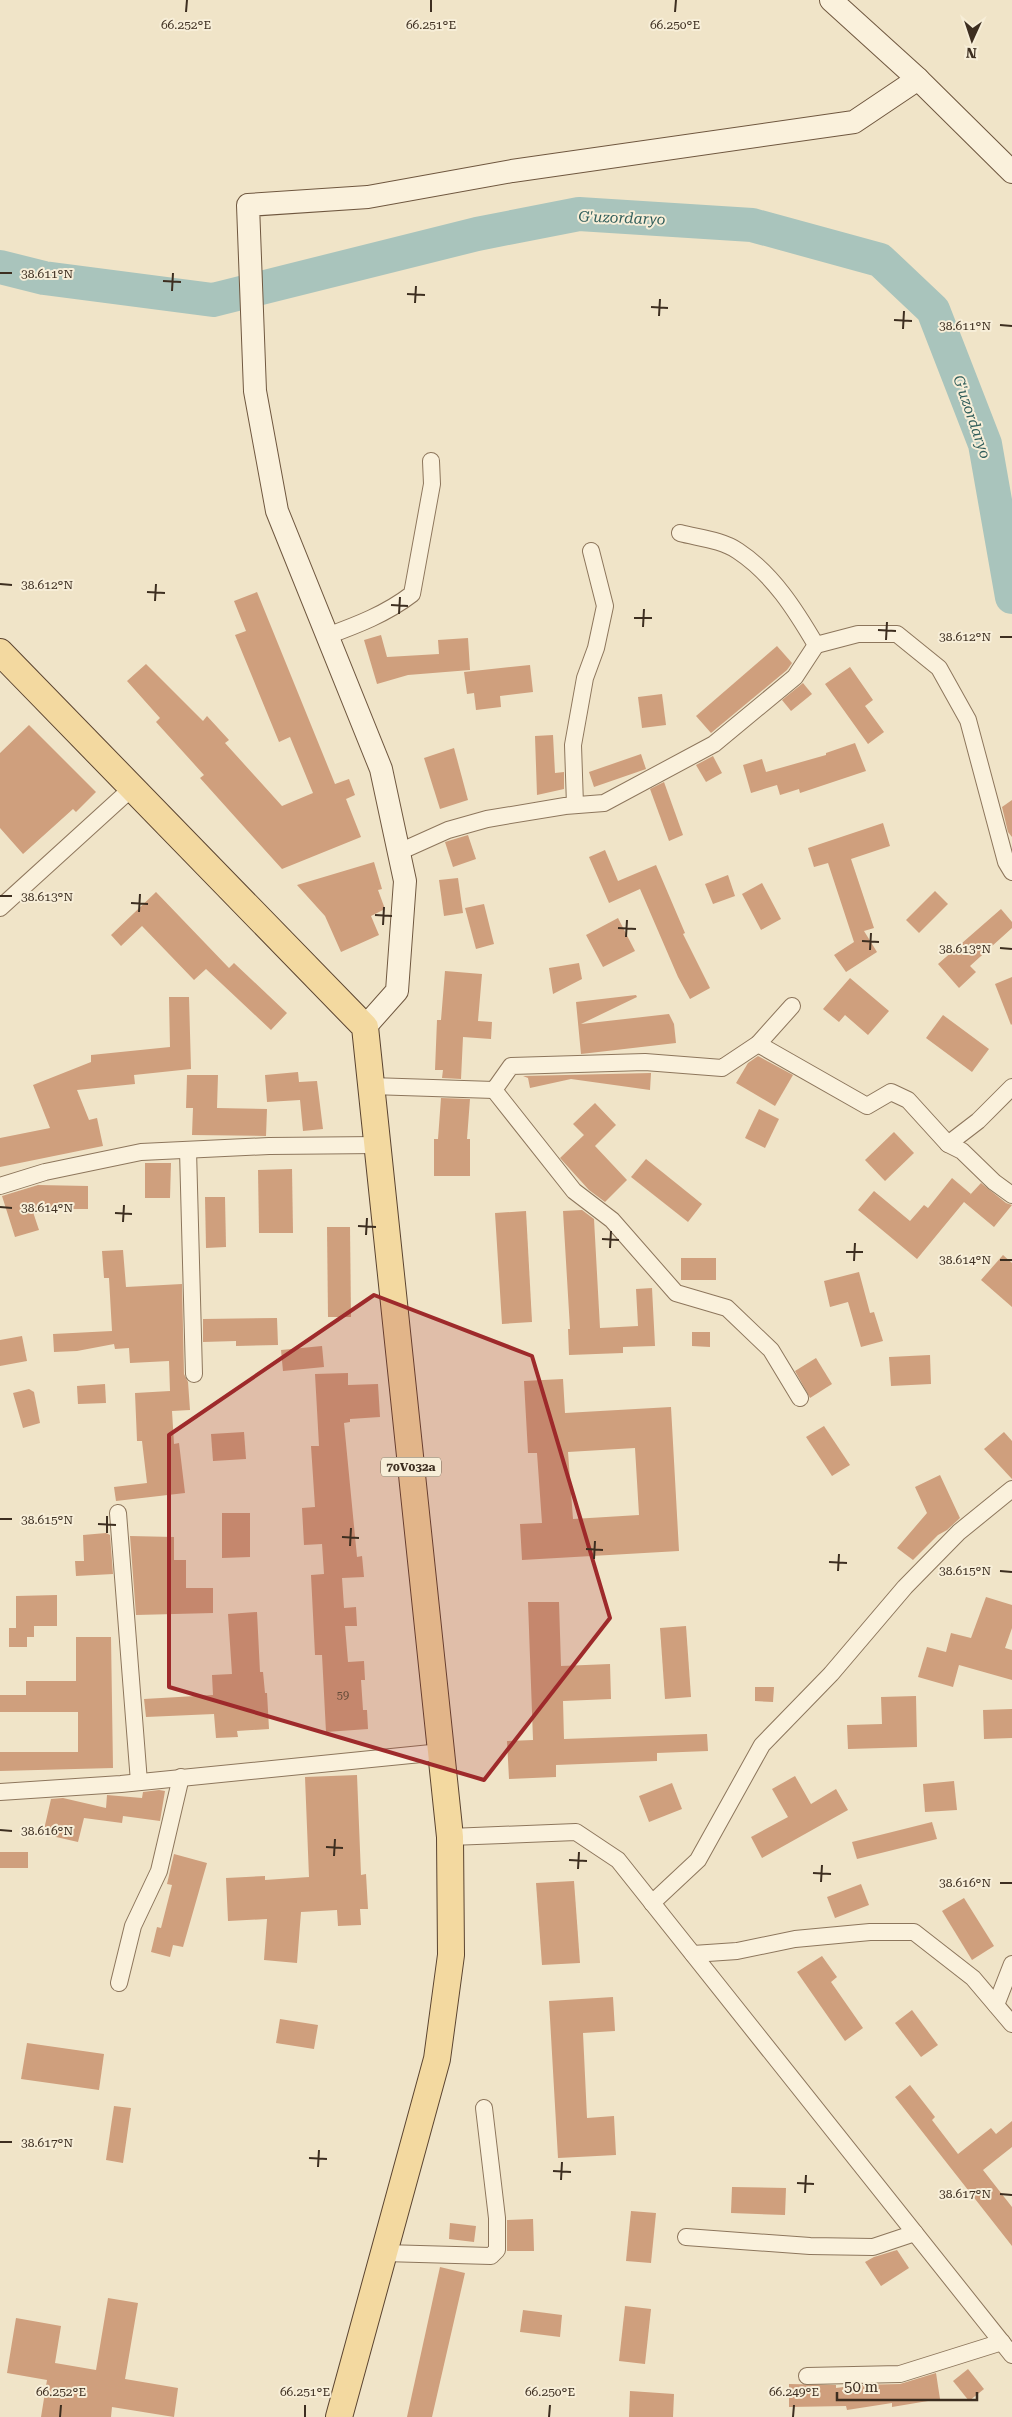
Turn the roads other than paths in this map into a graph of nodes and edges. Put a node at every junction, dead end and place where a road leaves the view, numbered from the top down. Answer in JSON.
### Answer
{"nodes":[{"id":1,"x":831,"y":0,"type":"edge"},
{"id":2,"x":918,"y":79,"type":"junction"},
{"id":3,"x":1012,"y":172,"type":"edge"},
{"id":4,"x":431,"y":461,"type":"dead end"},
{"id":5,"x":680,"y":533,"type":"dead end"},
{"id":6,"x":591,"y":551,"type":"dead end"},
{"id":7,"x":327,"y":636,"type":"junction"},
{"id":8,"x":816,"y":646,"type":"junction"},
{"id":9,"x":0,"y":652,"type":"edge"},
{"id":10,"x":132,"y":788,"type":"junction"},
{"id":11,"x":575,"y":805,"type":"junction"},
{"id":12,"x":399,"y":852,"type":"junction"},
{"id":13,"x":1012,"y":872,"type":"edge"},
{"id":14,"x":0,"y":908,"type":"edge"},
{"id":15,"x":792,"y":1006,"type":"dead end"},
{"id":16,"x":365,"y":1027,"type":"junction"},
{"id":17,"x":758,"y":1044,"type":"junction"},
{"id":18,"x":371,"y":1086,"type":"junction"},
{"id":19,"x":1012,"y":1087,"type":"edge"},
{"id":20,"x":494,"y":1090,"type":"junction"},
{"id":21,"x":948,"y":1144,"type":"junction"},
{"id":22,"x":378,"y":1145,"type":"junction"},
{"id":23,"x":188,"y":1150,"type":"junction"},
{"id":24,"x":0,"y":1186,"type":"edge"},
{"id":25,"x":1012,"y":1195,"type":"edge"},
{"id":26,"x":194,"y":1374,"type":"dead end"},
{"id":27,"x":800,"y":1398,"type":"dead end"},
{"id":28,"x":1012,"y":1489,"type":"edge"},
{"id":29,"x":118,"y":1513,"type":"dead end"},
{"id":30,"x":441,"y":1752,"type":"junction"},
{"id":31,"x":181,"y":1777,"type":"junction"},
{"id":32,"x":139,"y":1782,"type":"junction"},
{"id":33,"x":0,"y":1792,"type":"edge"},
{"id":34,"x":450,"y":1837,"type":"junction"},
{"id":35,"x":652,"y":1903,"type":"junction"},
{"id":36,"x":693,"y":1954,"type":"junction"},
{"id":37,"x":1012,"y":1964,"type":"edge"},
{"id":38,"x":119,"y":1983,"type":"dead end"},
{"id":39,"x":996,"y":2006,"type":"junction"},
{"id":40,"x":1012,"y":2024,"type":"edge"},
{"id":41,"x":484,"y":2108,"type":"dead end"},
{"id":42,"x":915,"y":2233,"type":"junction"},
{"id":43,"x":686,"y":2238,"type":"dead end"},
{"id":44,"x":384,"y":2253,"type":"junction"},
{"id":45,"x":1007,"y":2349,"type":"edge"},
{"id":46,"x":807,"y":2376,"type":"dead end"},
{"id":47,"x":339,"y":2417,"type":"edge"}],
"edges":[{"from":1,"to":2,"type":"street"},
{"from":2,"to":3,"type":"street"},
{"from":2,"to":7,"type":"street"},
{"from":4,"to":7,"type":"street"},
{"from":5,"to":8,"type":"street"},
{"from":6,"to":11,"type":"street"},
{"from":7,"to":12,"type":"street"},
{"from":8,"to":11,"type":"street"},
{"from":8,"to":13,"type":"street"},
{"from":9,"to":10,"type":"main road"},
{"from":10,"to":14,"type":"street"},
{"from":10,"to":16,"type":"main road"},
{"from":11,"to":12,"type":"street"},
{"from":12,"to":16,"type":"street"},
{"from":15,"to":17,"type":"street"},
{"from":16,"to":18,"type":"main road","number":"70V032a"},
{"from":17,"to":20,"type":"street"},
{"from":17,"to":21,"type":"street"},
{"from":18,"to":20,"type":"street"},
{"from":18,"to":22,"type":"main road","number":"70V032a"},
{"from":19,"to":21,"type":"street"},
{"from":20,"to":27,"type":"street"},
{"from":21,"to":25,"type":"street"},
{"from":22,"to":23,"type":"street"},
{"from":22,"to":30,"type":"main road","number":"70V032a"},
{"from":23,"to":24,"type":"street"},
{"from":23,"to":26,"type":"street"},
{"from":28,"to":35,"type":"street"},
{"from":29,"to":32,"type":"street"},
{"from":30,"to":31,"type":"street"},
{"from":30,"to":34,"type":"main road","number":"70V032a"},
{"from":31,"to":32,"type":"street"},
{"from":31,"to":38,"type":"street"},
{"from":32,"to":33,"type":"street"},
{"from":34,"to":35,"type":"street"},
{"from":34,"to":44,"type":"main road","number":"70V032a"},
{"from":35,"to":36,"type":"street"},
{"from":36,"to":39,"type":"street"},
{"from":36,"to":42,"type":"street"},
{"from":37,"to":39,"type":"street"},
{"from":39,"to":40,"type":"street"},
{"from":41,"to":44,"type":"street"},
{"from":42,"to":43,"type":"street"},
{"from":42,"to":45,"type":"street"},
{"from":44,"to":47,"type":"main road","number":"70V032a"},
{"from":45,"to":46,"type":"street"}]}
